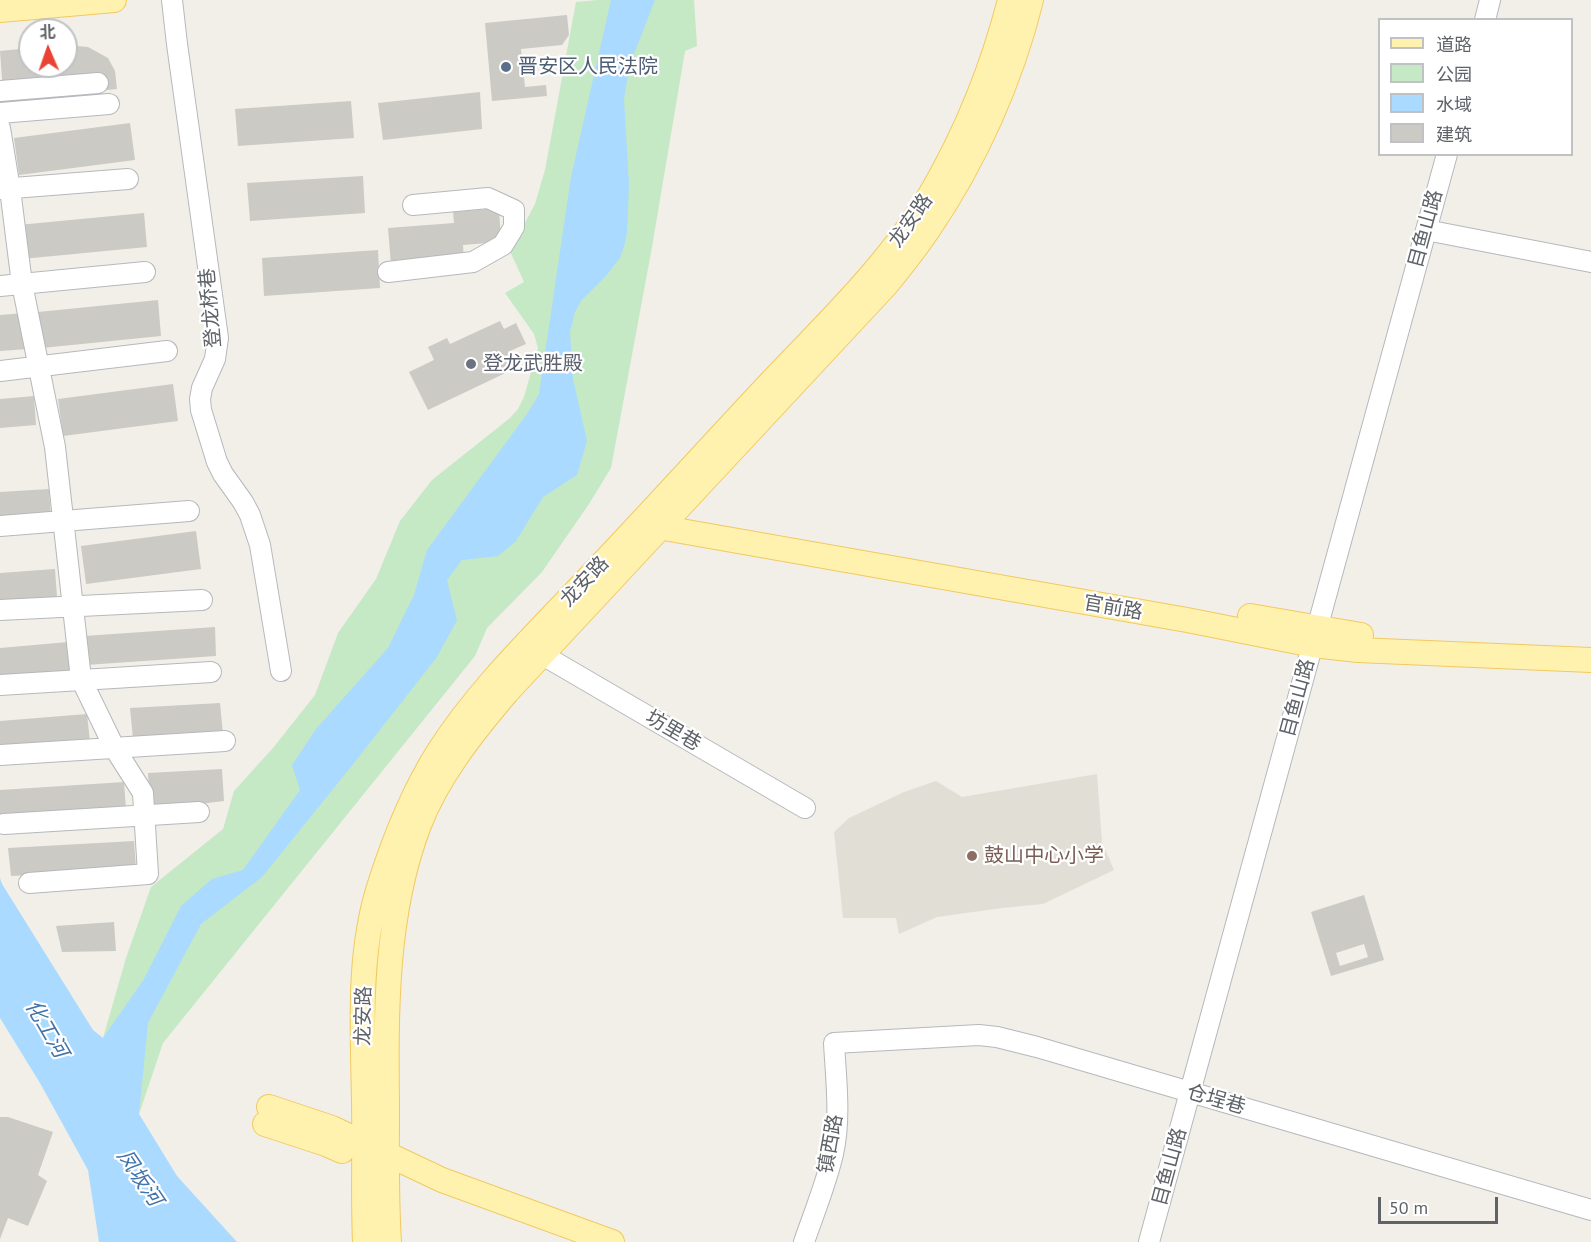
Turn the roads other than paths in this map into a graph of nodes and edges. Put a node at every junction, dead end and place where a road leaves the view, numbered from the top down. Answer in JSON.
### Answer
{"nodes":[{"id":1,"x":114,"y":0,"type":"edge"},
{"id":2,"x":172,"y":0,"type":"edge"},
{"id":3,"x":1010,"y":0,"type":"edge"},
{"id":4,"x":1031,"y":0,"type":"edge"},
{"id":5,"x":1490,"y":0,"type":"edge"},
{"id":6,"x":0,"y":10,"type":"edge"},
{"id":7,"x":1486,"y":18,"type":"edge"},
{"id":8,"x":98,"y":83,"type":"dead end"},
{"id":9,"x":0,"y":91,"type":"edge"},
{"id":10,"x":109,"y":104,"type":"dead end"},
{"id":11,"x":0,"y":113,"type":"edge"},
{"id":12,"x":0,"y":128,"type":"edge"},
{"id":13,"x":1446,"y":156,"type":"edge"},
{"id":14,"x":128,"y":179,"type":"dead end"},
{"id":15,"x":5,"y":189,"type":"edge"},
{"id":16,"x":413,"y":205,"type":"dead end"},
{"id":17,"x":1426,"y":230,"type":"junction"},
{"id":18,"x":1591,"y":262,"type":"edge"},
{"id":19,"x":145,"y":272,"type":"dead end"},
{"id":20,"x":388,"y":272,"type":"dead end"},
{"id":21,"x":22,"y":284,"type":"junction"},
{"id":22,"x":0,"y":286,"type":"edge"},
{"id":23,"x":167,"y":351,"type":"dead end"},
{"id":24,"x":38,"y":367,"type":"junction"},
{"id":25,"x":0,"y":371,"type":"edge"},
{"id":26,"x":189,"y":511,"type":"dead end"},
{"id":27,"x":655,"y":519,"type":"junction"},
{"id":28,"x":63,"y":521,"type":"junction"},
{"id":29,"x":0,"y":526,"type":"edge"},
{"id":30,"x":202,"y":600,"type":"dead end"},
{"id":31,"x":74,"y":606,"type":"junction"},
{"id":32,"x":0,"y":610,"type":"edge"},
{"id":33,"x":1315,"y":637,"type":"junction"},
{"id":34,"x":1591,"y":644,"type":"edge"},
{"id":35,"x":541,"y":654,"type":"junction"},
{"id":36,"x":1591,"y":660,"type":"edge"},
{"id":37,"x":281,"y":671,"type":"dead end"},
{"id":38,"x":211,"y":672,"type":"dead end"},
{"id":39,"x":81,"y":679,"type":"junction"},
{"id":40,"x":0,"y":685,"type":"edge"},
{"id":41,"x":225,"y":741,"type":"dead end"},
{"id":42,"x":115,"y":749,"type":"junction"},
{"id":43,"x":0,"y":755,"type":"edge"},
{"id":44,"x":806,"y":808,"type":"dead end"},
{"id":45,"x":199,"y":812,"type":"dead end"},
{"id":46,"x":144,"y":815,"type":"junction"},
{"id":47,"x":4,"y":824,"type":"dead end"},
{"id":48,"x":29,"y":883,"type":"dead end"},
{"id":49,"x":834,"y":1043,"type":"joint"},
{"id":50,"x":1190,"y":1093,"type":"junction"},
{"id":51,"x":267,"y":1116,"type":"dead end"},
{"id":52,"x":376,"y":1158,"type":"junction"},
{"id":53,"x":1591,"y":1210,"type":"edge"},
{"id":54,"x":365,"y":1242,"type":"edge"},
{"id":55,"x":388,"y":1242,"type":"edge"},
{"id":56,"x":565,"y":1242,"type":"edge"},
{"id":57,"x":612,"y":1242,"type":"edge"},
{"id":58,"x":804,"y":1242,"type":"edge"},
{"id":59,"x":1149,"y":1242,"type":"edge"}],
"edges":[{"from":1,"to":6,"type":"main road"},
{"from":2,"to":37,"type":"street","name":"登龙桥巷"},
{"from":3,"to":27,"type":"main road","name":"龙安路"},
{"from":4,"to":27,"type":"main road","name":"龙安路"},
{"from":5,"to":7,"type":"street"},
{"from":8,"to":9,"type":"street"},
{"from":10,"to":11,"type":"street"},
{"from":12,"to":15,"type":"street"},
{"from":13,"to":17,"type":"street","name":"目鱼山路"},
{"from":14,"to":15,"type":"street"},
{"from":15,"to":21,"type":"street"},
{"from":16,"to":20,"type":"street"},
{"from":17,"to":18,"type":"street"},
{"from":17,"to":33,"type":"street","name":"目鱼山路"},
{"from":19,"to":21,"type":"street"},
{"from":21,"to":22,"type":"street"},
{"from":21,"to":24,"type":"street"},
{"from":23,"to":24,"type":"street"},
{"from":24,"to":25,"type":"street"},
{"from":24,"to":28,"type":"street"},
{"from":26,"to":28,"type":"street"},
{"from":27,"to":33,"type":"main road","name":"官前路"},
{"from":27,"to":35,"type":"main road","name":"龙安路"},
{"from":27,"to":52,"type":"main road","name":"龙安路"},
{"from":28,"to":29,"type":"street"},
{"from":28,"to":31,"type":"street"},
{"from":30,"to":31,"type":"street"},
{"from":31,"to":32,"type":"street"},
{"from":31,"to":39,"type":"street"},
{"from":33,"to":34,"type":"main road","name":"官前路"},
{"from":33,"to":36,"type":"main road","name":"官前路"},
{"from":33,"to":50,"type":"street","name":"目鱼山路"},
{"from":35,"to":44,"type":"street","name":"坊里巷"},
{"from":35,"to":52,"type":"main road","name":"龙安路"},
{"from":38,"to":39,"type":"street"},
{"from":39,"to":40,"type":"street"},
{"from":39,"to":42,"type":"street"},
{"from":41,"to":42,"type":"street"},
{"from":42,"to":43,"type":"street"},
{"from":42,"to":46,"type":"street"},
{"from":45,"to":46,"type":"street"},
{"from":46,"to":47,"type":"street"},
{"from":46,"to":48,"type":"street"},
{"from":49,"to":50,"type":"street","name":"仓埕巷"},
{"from":49,"to":58,"type":"street","name":"镇西路"},
{"from":50,"to":53,"type":"street","name":"仓埕巷"},
{"from":50,"to":59,"type":"street","name":"目鱼山路"},
{"from":51,"to":52,"type":"main road"},
{"from":52,"to":54,"type":"main road","name":"龙安路"},
{"from":52,"to":55,"type":"main road","name":"龙安路"},
{"from":52,"to":56,"type":"main road"},
{"from":52,"to":57,"type":"main road"}]}
